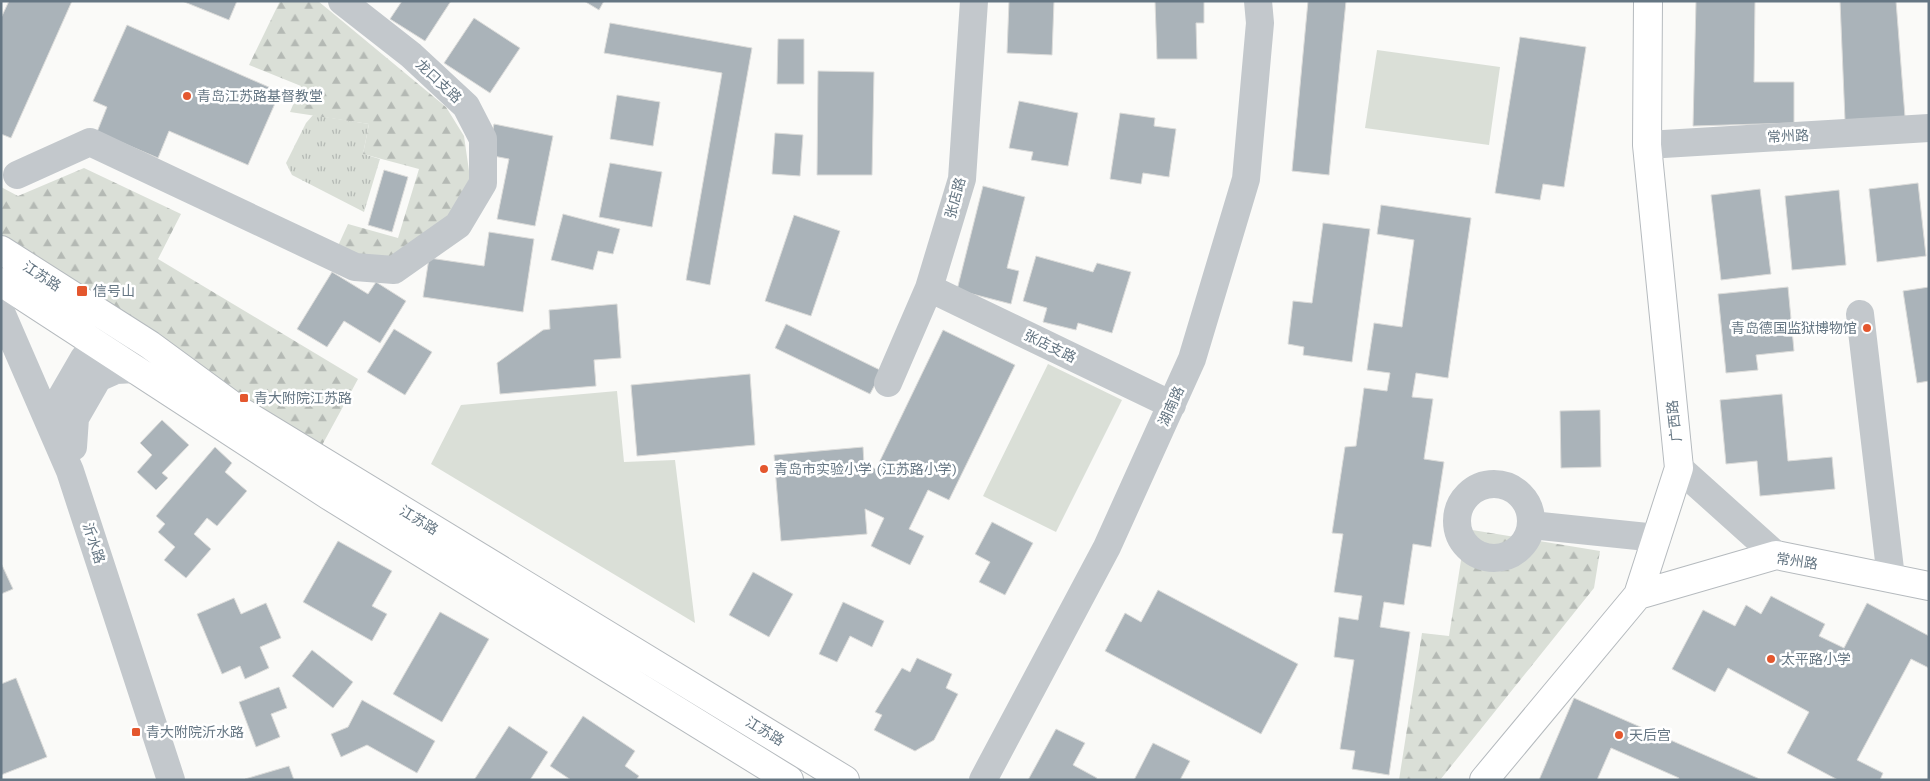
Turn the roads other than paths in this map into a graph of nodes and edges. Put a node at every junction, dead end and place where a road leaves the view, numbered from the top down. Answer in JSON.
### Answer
{"nodes":[{"id":1,"x":342,"y":1,"type":"edge"},
{"id":2,"x":974,"y":1,"type":"edge"},
{"id":3,"x":1258,"y":1,"type":"edge"},
{"id":4,"x":1648,"y":1,"type":"edge"},
{"id":5,"x":1929,"y":128,"type":"edge"},
{"id":6,"x":1647,"y":145,"type":"junction"},
{"id":7,"x":17,"y":175,"type":"dead end"},
{"id":8,"x":1,"y":250,"type":"edge"},
{"id":9,"x":1,"y":282,"type":"edge"},
{"id":10,"x":929,"y":288,"type":"junction"},
{"id":11,"x":1860,"y":314,"type":"dead end"},
{"id":12,"x":3,"y":317,"type":"edge"},
{"id":13,"x":150,"y":345,"type":"junction"},
{"id":14,"x":101,"y":347,"type":"junction"},
{"id":15,"x":136,"y":369,"type":"junction"},
{"id":16,"x":888,"y":383,"type":"dead end"},
{"id":17,"x":1172,"y":405,"type":"junction"},
{"id":18,"x":1679,"y":468,"type":"junction"},
{"id":19,"x":70,"y":471,"type":"junction"},
{"id":20,"x":1532,"y":525,"type":"dead end"},
{"id":21,"x":1657,"y":538,"type":"junction"},
{"id":22,"x":1776,"y":555,"type":"junction"},
{"id":23,"x":1891,"y":578,"type":"junction"},
{"id":24,"x":1929,"y":586,"type":"edge"},
{"id":25,"x":1638,"y":595,"type":"junction"},
{"id":26,"x":171,"y":780,"type":"edge"},
{"id":27,"x":789,"y":780,"type":"edge"},
{"id":28,"x":844,"y":780,"type":"edge"},
{"id":29,"x":983,"y":780,"type":"edge"},
{"id":30,"x":1484,"y":780,"type":"edge"}],
"edges":[{"from":1,"to":7,"type":"street","name":"龙口支路"},
{"from":2,"to":10,"type":"street","name":"张店路"},
{"from":3,"to":17,"type":"street","name":"湖南路"},
{"from":4,"to":6,"type":"main road","name":"广西路"},
{"from":5,"to":6,"type":"street","name":"常州路"},
{"from":6,"to":18,"type":"main road","name":"广西路"},
{"from":8,"to":13,"type":"main road","name":"江苏路"},
{"from":9,"to":14,"type":"main road","name":"江苏路"},
{"from":10,"to":16,"type":"street","name":"张店路"},
{"from":10,"to":17,"type":"street","name":"张店支路"},
{"from":11,"to":23,"type":"street"},
{"from":12,"to":19,"type":"street","name":"沂水路"},
{"from":13,"to":14,"type":"street"},
{"from":13,"to":28,"type":"main road","name":"江苏路"},
{"from":14,"to":15,"type":"main road","name":"江苏路"},
{"from":14,"to":19,"type":"street"},
{"from":15,"to":19,"type":"street"},
{"from":15,"to":27,"type":"main road","name":"江苏路"},
{"from":17,"to":29,"type":"street","name":"湖南路"},
{"from":18,"to":21,"type":"main road","name":"广西路"},
{"from":18,"to":22,"type":"street"},
{"from":19,"to":26,"type":"street","name":"沂水路"},
{"from":20,"to":21,"type":"street"},
{"from":21,"to":25,"type":"main road","name":"广西路"},
{"from":22,"to":23,"type":"main road","name":"常州路"},
{"from":22,"to":25,"type":"main road","name":"常州路"},
{"from":23,"to":24,"type":"main road","name":"常州路"},
{"from":25,"to":30,"type":"main road","name":"广西路"}]}
